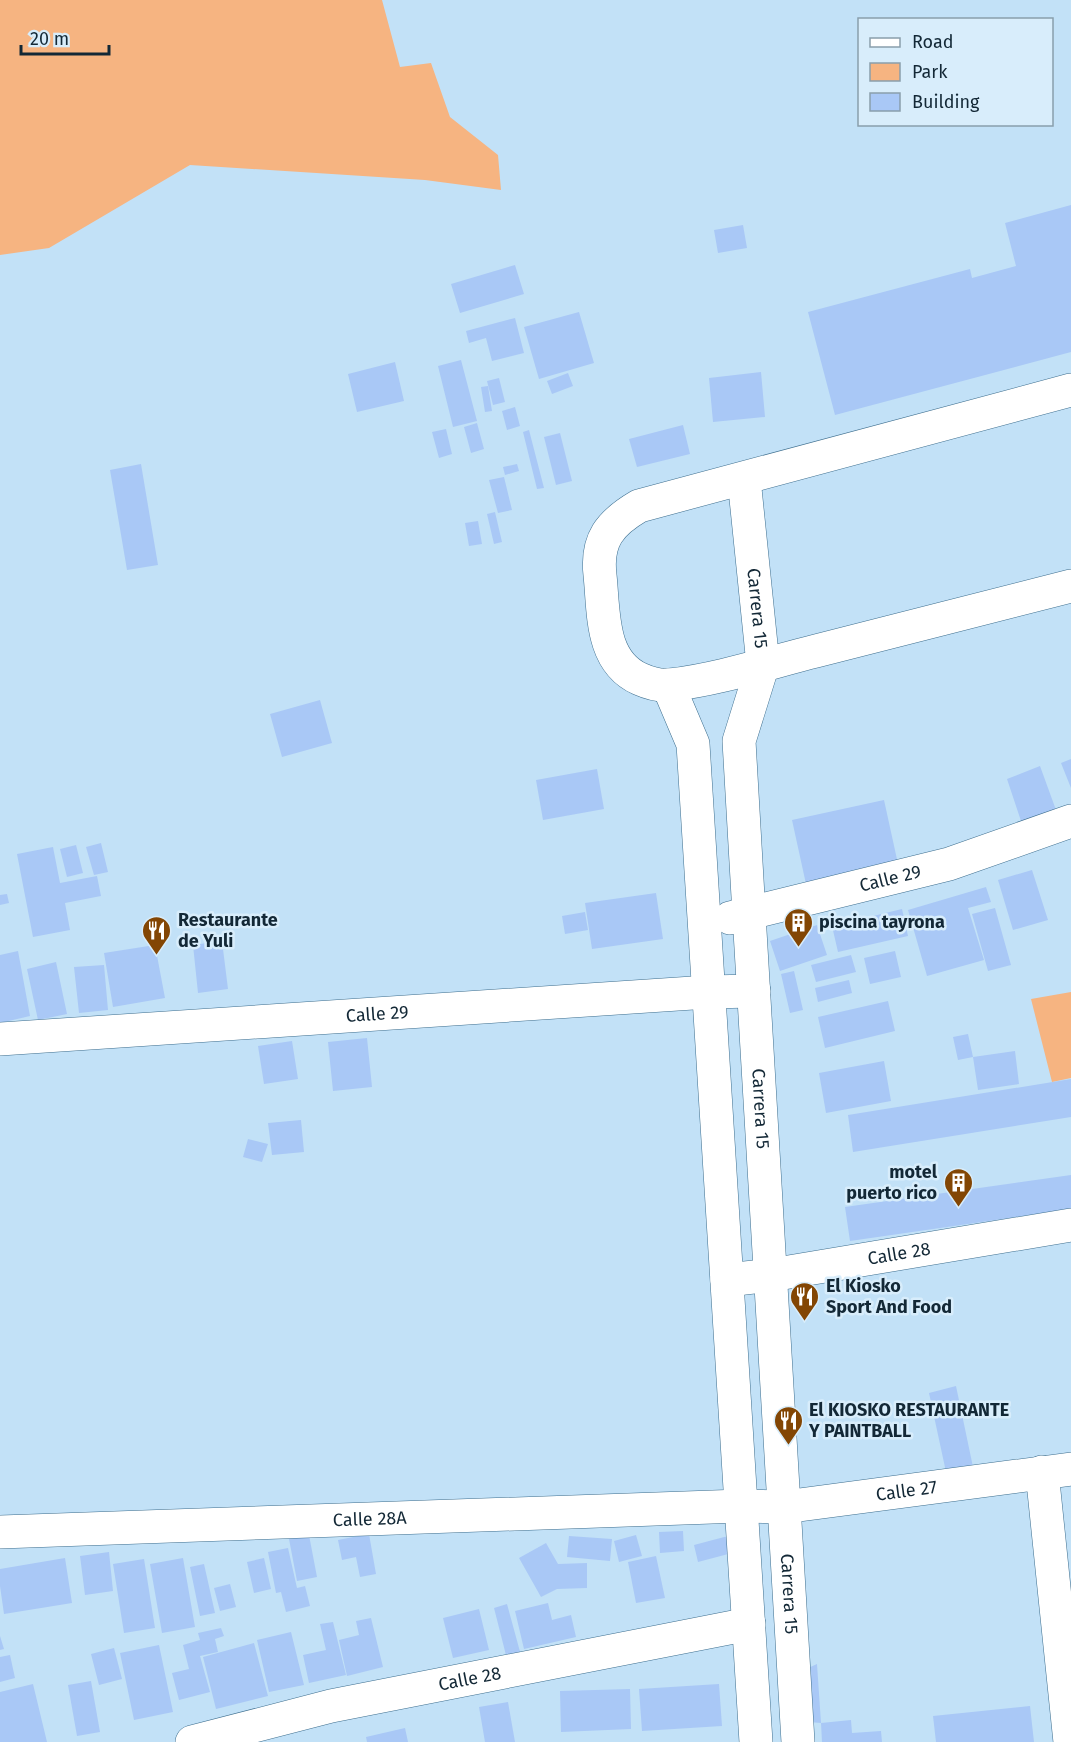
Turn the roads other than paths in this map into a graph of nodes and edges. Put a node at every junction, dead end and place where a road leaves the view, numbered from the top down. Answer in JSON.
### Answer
{"nodes":[{"id":1,"x":1071,"y":390,"type":"edge"},
{"id":2,"x":744,"y":479,"type":"junction"},
{"id":3,"x":1071,"y":586,"type":"edge"},
{"id":4,"x":764,"y":664,"type":"junction"},
{"id":5,"x":668,"y":685,"type":"junction"},
{"id":6,"x":1071,"y":821,"type":"edge"},
{"id":7,"x":749,"y":914,"type":"junction"},
{"id":8,"x":704,"y":922,"type":"junction"},
{"id":9,"x":754,"y":991,"type":"junction"},
{"id":10,"x":708,"y":992,"type":"junction"},
{"id":11,"x":0,"y":1039,"type":"edge"},
{"id":12,"x":1071,"y":1225,"type":"edge"},
{"id":13,"x":771,"y":1275,"type":"junction"},
{"id":14,"x":727,"y":1280,"type":"junction"},
{"id":15,"x":1057,"y":1471,"type":"edge"},
{"id":16,"x":741,"y":1506,"type":"junction"},
{"id":17,"x":784,"y":1507,"type":"junction"},
{"id":18,"x":0,"y":1532,"type":"edge"},
{"id":19,"x":749,"y":1624,"type":"junction"},
{"id":20,"x":192,"y":1742,"type":"edge"},
{"id":21,"x":756,"y":1742,"type":"edge"},
{"id":22,"x":798,"y":1742,"type":"edge"},
{"id":23,"x":1070,"y":1742,"type":"edge"}],
"edges":[{"from":1,"to":2,"type":"street"},
{"from":2,"to":4,"type":"street","name":"Carrera 15"},
{"from":2,"to":5,"type":"street"},
{"from":3,"to":4,"type":"street"},
{"from":4,"to":5,"type":"street"},
{"from":4,"to":7,"type":"street","name":"Carrera 15"},
{"from":5,"to":8,"type":"street"},
{"from":6,"to":7,"type":"street","name":"Calle 29"},
{"from":7,"to":8,"type":"street","name":"Calle 29"},
{"from":7,"to":9,"type":"street","name":"Carrera 15"},
{"from":8,"to":10,"type":"street"},
{"from":9,"to":10,"type":"street","name":"Calle 29"},
{"from":9,"to":13,"type":"street","name":"Carrera 15"},
{"from":10,"to":11,"type":"street","name":"Calle 29"},
{"from":10,"to":14,"type":"street"},
{"from":12,"to":13,"type":"street","name":"Calle 28"},
{"from":13,"to":14,"type":"street","name":"Calle 28"},
{"from":13,"to":17,"type":"street","name":"Carrera 15"},
{"from":14,"to":16,"type":"street"},
{"from":15,"to":17,"type":"street","name":"Calle 27"},
{"from":15,"to":23,"type":"street"},
{"from":16,"to":17,"type":"street","name":"Calle 27"},
{"from":16,"to":18,"type":"street","name":"Calle 28A"},
{"from":16,"to":19,"type":"street"},
{"from":17,"to":22,"type":"street","name":"Carrera 15"},
{"from":19,"to":20,"type":"street","name":"Calle 28"},
{"from":19,"to":21,"type":"street"}]}
